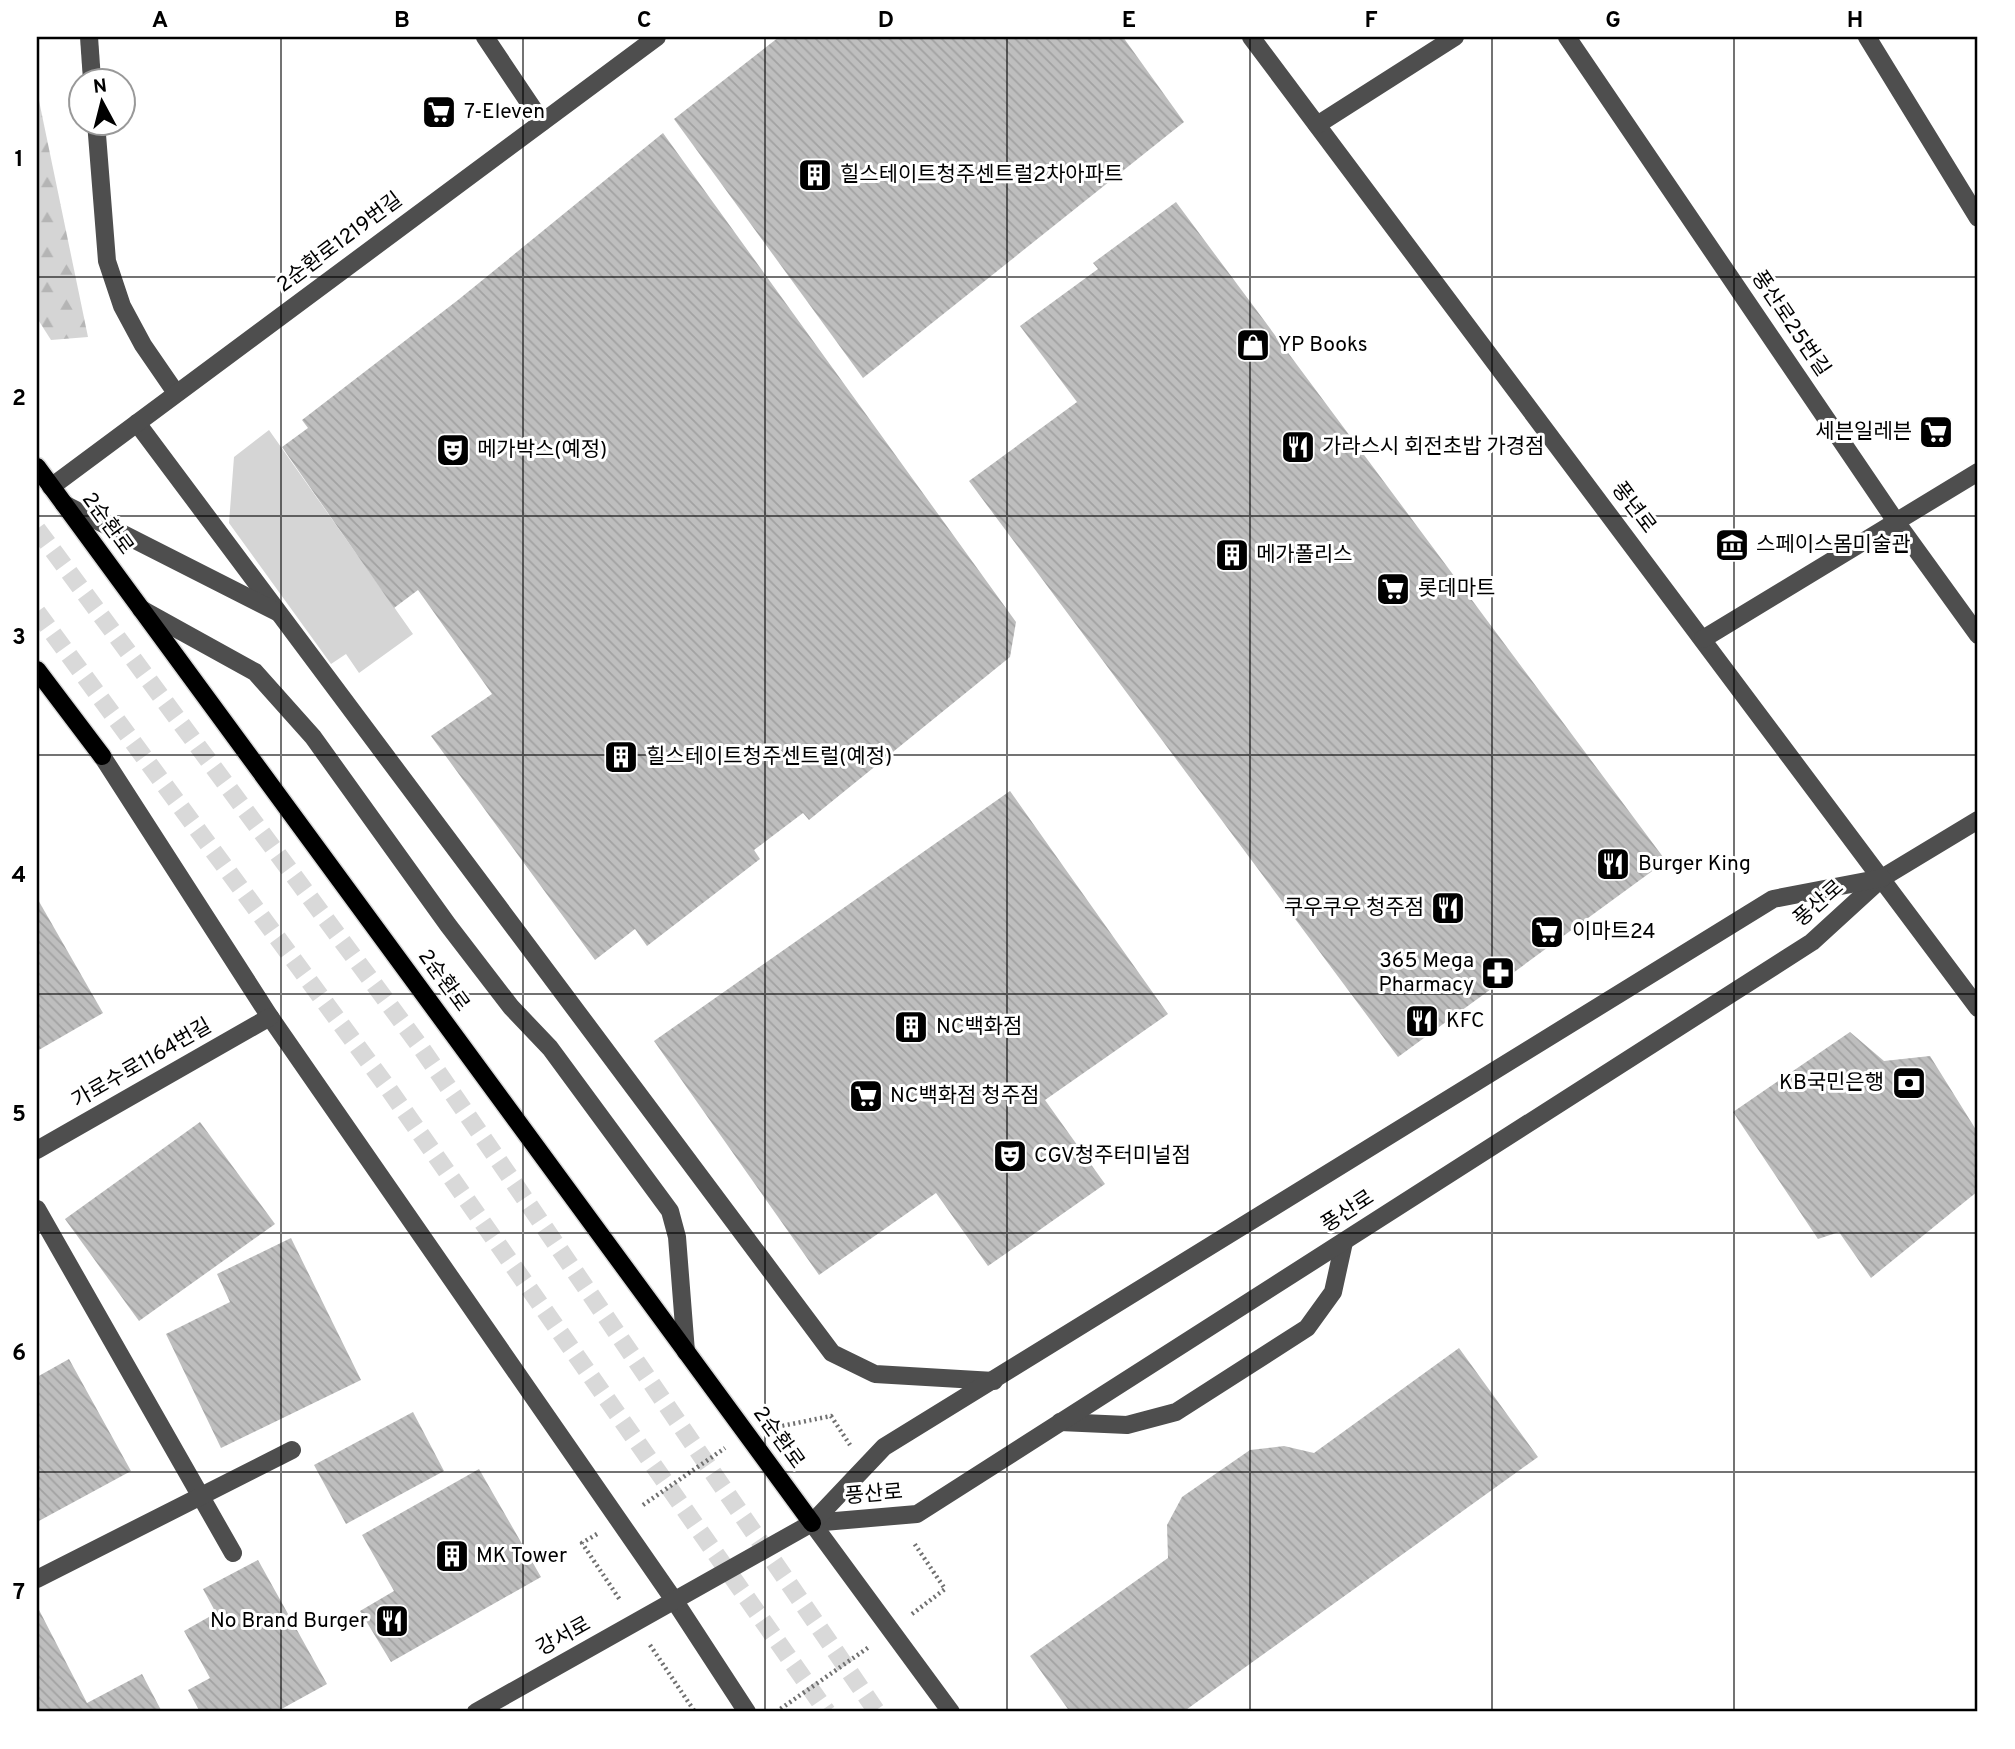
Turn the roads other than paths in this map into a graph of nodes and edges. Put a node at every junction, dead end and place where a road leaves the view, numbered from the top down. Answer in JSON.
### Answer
{"nodes":[{"id":1,"x":89,"y":37,"type":"edge"},
{"id":2,"x":485,"y":37,"type":"edge"},
{"id":3,"x":657,"y":37,"type":"edge"},
{"id":4,"x":1251,"y":37,"type":"edge"},
{"id":5,"x":1455,"y":37,"type":"edge"},
{"id":6,"x":1567,"y":37,"type":"edge"},
{"id":7,"x":1867,"y":37,"type":"edge"},
{"id":8,"x":91,"y":66,"type":"edge"},
{"id":9,"x":542,"y":122,"type":"junction"},
{"id":10,"x":1317,"y":125,"type":"junction"},
{"id":11,"x":97,"y":136,"type":"edge"},
{"id":12,"x":1978,"y":218,"type":"edge"},
{"id":13,"x":176,"y":393,"type":"junction"},
{"id":14,"x":137,"y":423,"type":"junction"},
{"id":15,"x":37,"y":467,"type":"edge"},
{"id":16,"x":1978,"y":472,"type":"edge"},
{"id":17,"x":51,"y":486,"type":"junction"},
{"id":18,"x":64,"y":504,"type":"junction"},
{"id":19,"x":1897,"y":523,"type":"junction"},
{"id":20,"x":141,"y":609,"type":"junction"},
{"id":21,"x":280,"y":613,"type":"junction"},
{"id":22,"x":1978,"y":635,"type":"edge"},
{"id":23,"x":1703,"y":639,"type":"junction"},
{"id":24,"x":37,"y":670,"type":"edge"},
{"id":25,"x":37,"y":679,"type":"edge"},
{"id":26,"x":102,"y":756,"type":"junction"},
{"id":27,"x":1978,"y":821,"type":"edge"},
{"id":28,"x":1882,"y":878,"type":"junction"},
{"id":29,"x":1978,"y":1008,"type":"edge"},
{"id":30,"x":270,"y":1017,"type":"junction"},
{"id":31,"x":37,"y":1150,"type":"edge"},
{"id":32,"x":37,"y":1209,"type":"edge"},
{"id":33,"x":1343,"y":1242,"type":"junction"},
{"id":34,"x":686,"y":1352,"type":"junction"},
{"id":35,"x":994,"y":1381,"type":"junction"},
{"id":36,"x":1060,"y":1422,"type":"junction"},
{"id":37,"x":292,"y":1450,"type":"dead end"},
{"id":38,"x":200,"y":1497,"type":"junction"},
{"id":39,"x":812,"y":1523,"type":"junction"},
{"id":40,"x":233,"y":1553,"type":"dead end"},
{"id":41,"x":37,"y":1579,"type":"edge"},
{"id":42,"x":674,"y":1600,"type":"junction"},
{"id":43,"x":476,"y":1712,"type":"edge"},
{"id":44,"x":747,"y":1712,"type":"edge"},
{"id":45,"x":951,"y":1712,"type":"edge"}],
"edges":[{"from":1,"to":8,"type":"street"},
{"from":2,"to":9,"type":"street"},
{"from":3,"to":9,"type":"street","name":"2순환로1219번길"},
{"from":4,"to":10,"type":"street","name":"풍년로"},
{"from":5,"to":10,"type":"street"},
{"from":6,"to":19,"type":"street","name":"풍산로25번길"},
{"from":7,"to":12,"type":"street"},
{"from":9,"to":13,"type":"street","name":"2순환로1219번길"},
{"from":10,"to":23,"type":"street","name":"풍년로"},
{"from":11,"to":13,"type":"street"},
{"from":13,"to":14,"type":"street","name":"2순환로1219번길"},
{"from":14,"to":17,"type":"street","name":"2순환로1219번길"},
{"from":14,"to":21,"type":"street"},
{"from":15,"to":17,"type":"main road","name":"2순환로"},
{"from":16,"to":19,"type":"street"},
{"from":17,"to":18,"type":"main road","name":"2순환로"},
{"from":18,"to":20,"type":"main road","name":"2순환로"},
{"from":18,"to":21,"type":"street"},
{"from":19,"to":22,"type":"street","name":"풍산로25번길"},
{"from":19,"to":23,"type":"street"},
{"from":20,"to":34,"type":"main road","name":"2순환로"},
{"from":20,"to":34,"type":"street"},
{"from":21,"to":35,"type":"street"},
{"from":23,"to":28,"type":"street","name":"풍년로"},
{"from":24,"to":26,"type":"main road"},
{"from":25,"to":26,"type":"main road"},
{"from":26,"to":30,"type":"street"},
{"from":27,"to":28,"type":"street","name":"풍산로"},
{"from":28,"to":29,"type":"street","name":"풍년로"},
{"from":28,"to":33,"type":"street","name":"풍산로"},
{"from":28,"to":35,"type":"street","name":"풍산로"},
{"from":30,"to":31,"type":"street","name":"가로수로1164번길"},
{"from":30,"to":42,"type":"street"},
{"from":32,"to":38,"type":"street"},
{"from":33,"to":36,"type":"street","name":"풍산로"},
{"from":33,"to":36,"type":"street"},
{"from":34,"to":39,"type":"main road","name":"2순환로"},
{"from":35,"to":39,"type":"street","name":"풍산로"},
{"from":36,"to":39,"type":"street","name":"풍산로"},
{"from":37,"to":38,"type":"street"},
{"from":38,"to":40,"type":"street"},
{"from":38,"to":41,"type":"street"},
{"from":39,"to":42,"type":"street","name":"풍산로"},
{"from":39,"to":45,"type":"street"},
{"from":42,"to":43,"type":"street","name":"강서로"},
{"from":42,"to":44,"type":"street"}]}
